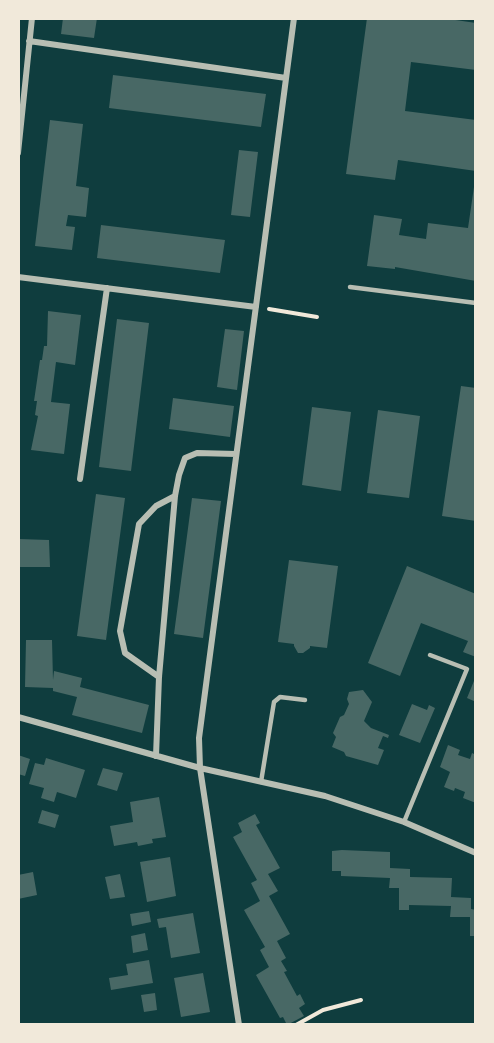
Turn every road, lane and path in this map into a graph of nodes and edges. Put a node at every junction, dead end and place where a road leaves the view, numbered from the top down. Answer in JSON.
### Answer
{"nodes":[{"id":1,"x":32,"y":18,"type":"edge"},
{"id":2,"x":294,"y":18,"type":"edge"},
{"id":3,"x":29,"y":41,"type":"junction"},
{"id":4,"x":286,"y":78,"type":"junction"},
{"id":5,"x":18,"y":153,"type":"edge"},
{"id":6,"x":18,"y":277,"type":"edge"},
{"id":7,"x":350,"y":287,"type":"dead end"},
{"id":8,"x":107,"y":288,"type":"junction"},
{"id":9,"x":476,"y":303,"type":"edge"},
{"id":10,"x":256,"y":307,"type":"junction"},
{"id":11,"x":317,"y":317,"type":"dead end"},
{"id":12,"x":236,"y":454,"type":"junction"},
{"id":13,"x":80,"y":479,"type":"dead end"},
{"id":14,"x":175,"y":496,"type":"junction"},
{"id":15,"x":430,"y":655,"type":"dead end"},
{"id":16,"x":159,"y":677,"type":"junction"},
{"id":17,"x":305,"y":700,"type":"dead end"},
{"id":18,"x":18,"y":717,"type":"edge"},
{"id":19,"x":156,"y":756,"type":"junction"},
{"id":20,"x":200,"y":768,"type":"junction"},
{"id":21,"x":261,"y":782,"type":"junction"},
{"id":22,"x":404,"y":822,"type":"junction"},
{"id":23,"x":476,"y":853,"type":"edge"},
{"id":24,"x":361,"y":1000,"type":"dead end"},
{"id":25,"x":239,"y":1025,"type":"edge"},
{"id":26,"x":297,"y":1025,"type":"edge"}],
"edges":[{"from":1,"to":3,"type":"street"},
{"from":2,"to":4,"type":"street"},
{"from":3,"to":4,"type":"street"},
{"from":3,"to":5,"type":"street"},
{"from":4,"to":10,"type":"street"},
{"from":6,"to":8,"type":"street"},
{"from":7,"to":9,"type":"lane"},
{"from":8,"to":10,"type":"street"},
{"from":8,"to":13,"type":"street"},
{"from":10,"to":11,"type":"path"},
{"from":10,"to":12,"type":"street"},
{"from":12,"to":14,"type":"street"},
{"from":12,"to":20,"type":"street"},
{"from":14,"to":16,"type":"street"},
{"from":14,"to":16,"type":"street"},
{"from":15,"to":22,"type":"lane"},
{"from":16,"to":19,"type":"street"},
{"from":17,"to":21,"type":"lane"},
{"from":18,"to":19,"type":"street"},
{"from":19,"to":20,"type":"street"},
{"from":20,"to":21,"type":"street"},
{"from":20,"to":25,"type":"street"},
{"from":21,"to":22,"type":"street"},
{"from":22,"to":23,"type":"street"},
{"from":24,"to":26,"type":"path"}]}
